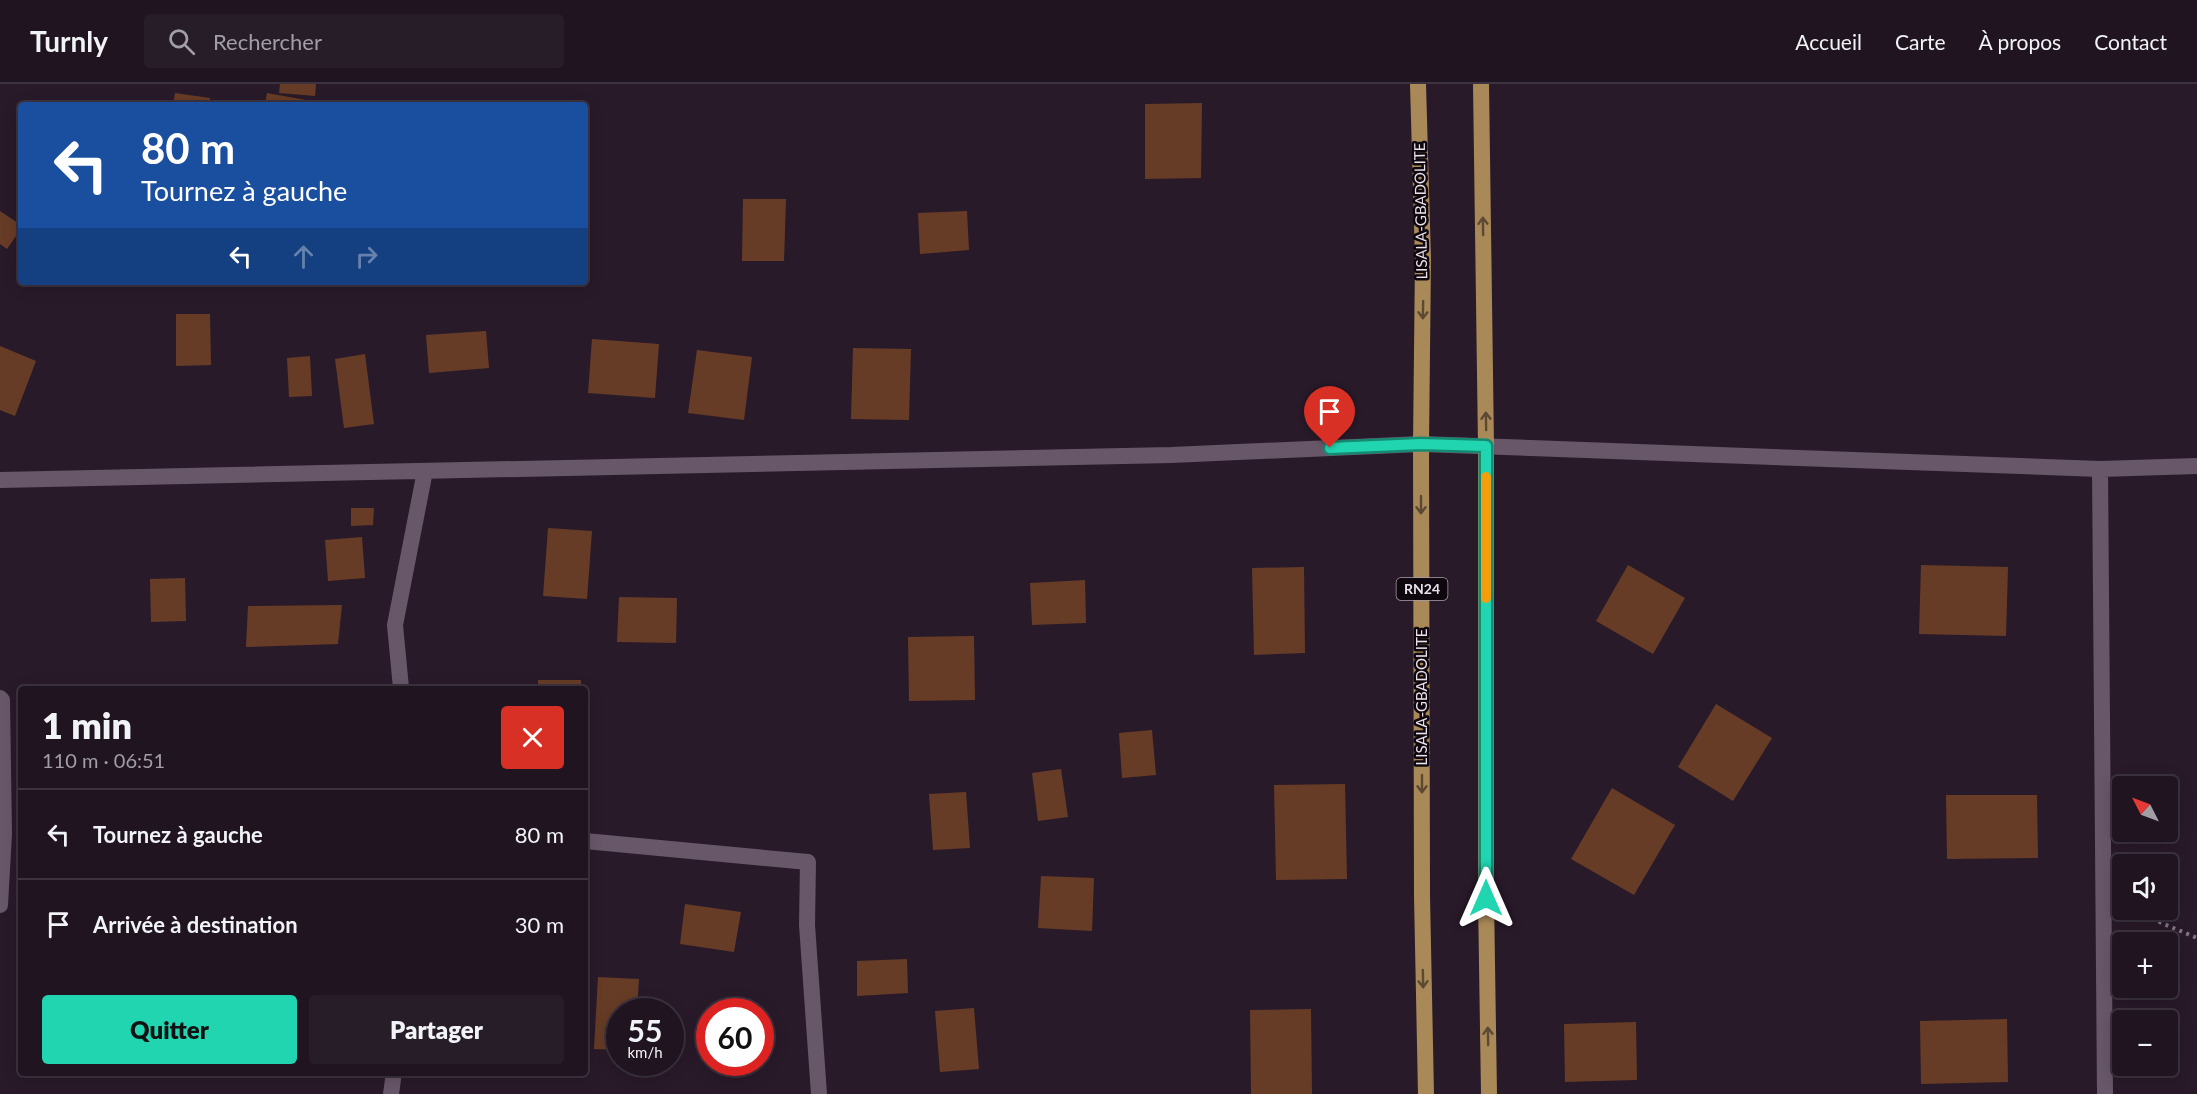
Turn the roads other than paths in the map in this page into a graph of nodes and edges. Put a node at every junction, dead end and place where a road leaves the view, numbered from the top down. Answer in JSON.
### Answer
{"nodes":[{"id":1,"x":1418,"y":84,"type":"edge"},
{"id":2,"x":1481,"y":84,"type":"edge"},
{"id":3,"x":1421,"y":444,"type":"junction"},
{"id":4,"x":1486,"y":446,"type":"junction"},
{"id":5,"x":2197,"y":466,"type":"edge"},
{"id":6,"x":2100,"y":469,"type":"junction"},
{"id":7,"x":424,"y":471,"type":"junction"},
{"id":8,"x":0,"y":480,"type":"edge"},
{"id":9,"x":401,"y":686,"type":"edge"},
{"id":10,"x":0,"y":698,"type":"edge"},
{"id":11,"x":588,"y":841,"type":"edge"},
{"id":12,"x":0,"y":905,"type":"edge"},
{"id":13,"x":393,"y":1076,"type":"edge"},
{"id":14,"x":391,"y":1094,"type":"edge"},
{"id":15,"x":819,"y":1094,"type":"edge"},
{"id":16,"x":1426,"y":1094,"type":"edge"},
{"id":17,"x":1489,"y":1094,"type":"edge"},
{"id":18,"x":2105,"y":1094,"type":"edge"}],
"edges":[{"from":1,"to":3,"type":"main road","name":"LISALA-GBADOLITE","number":"RN24","one_way":true},
{"from":4,"to":2,"type":"main road","one_way":true},
{"from":3,"to":4,"type":"street"},
{"from":3,"to":7,"type":"street"},
{"from":3,"to":16,"type":"main road","name":"LISALA-GBADOLITE","number":"RN24","one_way":true},
{"from":4,"to":6,"type":"street"},
{"from":17,"to":4,"type":"main road","one_way":true},
{"from":5,"to":6,"type":"street"},
{"from":6,"to":18,"type":"street"},
{"from":7,"to":8,"type":"street"},
{"from":7,"to":9,"type":"street"},
{"from":10,"to":12,"type":"street"},
{"from":11,"to":15,"type":"street"},
{"from":13,"to":14,"type":"street"}]}
